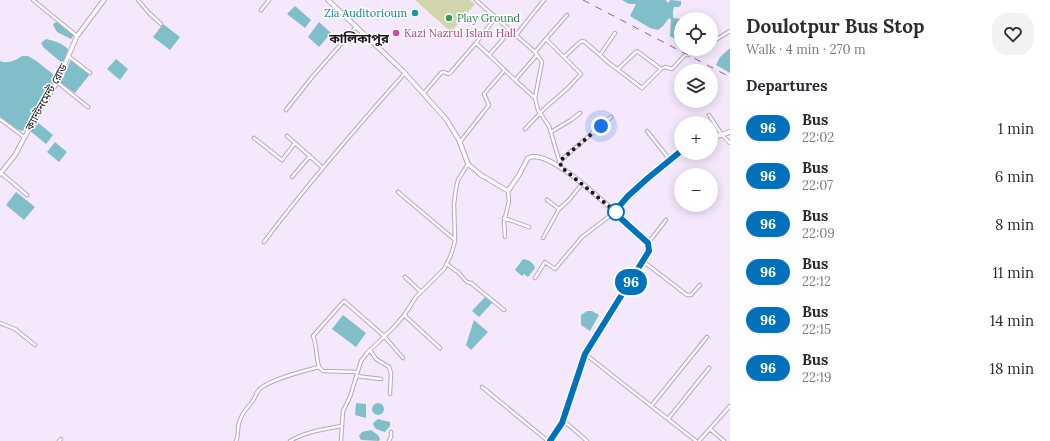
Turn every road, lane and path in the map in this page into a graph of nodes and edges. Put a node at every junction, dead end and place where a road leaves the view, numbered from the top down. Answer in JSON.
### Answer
{"nodes":[{"id":1,"x":33,"y":0,"type":"edge"},
{"id":2,"x":104,"y":0,"type":"edge"},
{"id":3,"x":138,"y":0,"type":"edge"},
{"id":4,"x":269,"y":0,"type":"edge"},
{"id":5,"x":328,"y":0,"type":"edge"},
{"id":6,"x":476,"y":0,"type":"edge"},
{"id":7,"x":544,"y":0,"type":"edge"},
{"id":8,"x":260,"y":10,"type":"dead end"},
{"id":9,"x":567,"y":15,"type":"dead end"},
{"id":10,"x":496,"y":17,"type":"junction"},
{"id":11,"x":161,"y":24,"type":"dead end"},
{"id":12,"x":356,"y":27,"type":"junction"},
{"id":13,"x":511,"y":30,"type":"junction"},
{"id":14,"x":730,"y":31,"type":"edge"},
{"id":15,"x":615,"y":33,"type":"dead end"},
{"id":16,"x":516,"y":35,"type":"junction"},
{"id":17,"x":77,"y":36,"type":"junction"},
{"id":18,"x":546,"y":39,"type":"junction"},
{"id":19,"x":718,"y":39,"type":"edge"},
{"id":20,"x":476,"y":43,"type":"junction"},
{"id":21,"x":535,"y":52,"type":"junction"},
{"id":22,"x":489,"y":55,"type":"junction"},
{"id":23,"x":537,"y":55,"type":"junction"},
{"id":24,"x":600,"y":55,"type":"junction"},
{"id":25,"x":68,"y":56,"type":"junction"},
{"id":26,"x":565,"y":56,"type":"junction"},
{"id":27,"x":684,"y":56,"type":"edge"},
{"id":28,"x":618,"y":69,"type":"junction"},
{"id":29,"x":661,"y":69,"type":"junction"},
{"id":30,"x":504,"y":71,"type":"junction"},
{"id":31,"x":90,"y":73,"type":"dead end"},
{"id":32,"x":405,"y":73,"type":"junction"},
{"id":33,"x":515,"y":80,"type":"junction"},
{"id":34,"x":57,"y":82,"type":"junction"},
{"id":35,"x":424,"y":93,"type":"junction"},
{"id":36,"x":535,"y":98,"type":"junction"},
{"id":37,"x":88,"y":107,"type":"dead end"},
{"id":38,"x":286,"y":110,"type":"dead end"},
{"id":39,"x":580,"y":113,"type":"dead end"},
{"id":40,"x":541,"y":114,"type":"junction"},
{"id":41,"x":709,"y":115,"type":"dead end"},
{"id":42,"x":611,"y":117,"type":"dead end"},
{"id":43,"x":0,"y":119,"type":"edge"},
{"id":44,"x":525,"y":129,"type":"dead end"},
{"id":45,"x":647,"y":131,"type":"dead end"},
{"id":46,"x":551,"y":132,"type":"junction"},
{"id":47,"x":730,"y":132,"type":"edge"},
{"id":48,"x":722,"y":135,"type":"junction"},
{"id":49,"x":287,"y":136,"type":"dead end"},
{"id":50,"x":718,"y":136,"type":"edge"},
{"id":51,"x":24,"y":137,"type":"junction"},
{"id":52,"x":254,"y":138,"type":"dead end"},
{"id":53,"x":460,"y":142,"type":"junction"},
{"id":54,"x":295,"y":143,"type":"junction"},
{"id":55,"x":730,"y":143,"type":"edge"},
{"id":56,"x":310,"y":156,"type":"junction"},
{"id":57,"x":674,"y":157,"type":"edge"},
{"id":58,"x":670,"y":160,"type":"junction"},
{"id":59,"x":560,"y":161,"type":"junction"},
{"id":60,"x":468,"y":164,"type":"junction"},
{"id":61,"x":561,"y":167,"type":"junction"},
{"id":62,"x":323,"y":168,"type":"junction"},
{"id":63,"x":0,"y":173,"type":"edge"},
{"id":64,"x":292,"y":177,"type":"dead end"},
{"id":65,"x":582,"y":184,"type":"junction"},
{"id":66,"x":508,"y":191,"type":"junction"},
{"id":67,"x":398,"y":192,"type":"dead end"},
{"id":68,"x":27,"y":195,"type":"dead end"},
{"id":69,"x":547,"y":200,"type":"dead end"},
{"id":70,"x":559,"y":209,"type":"junction"},
{"id":71,"x":616,"y":211,"type":"junction"},
{"id":72,"x":504,"y":218,"type":"junction"},
{"id":73,"x":666,"y":220,"type":"dead end"},
{"id":74,"x":529,"y":227,"type":"dead end"},
{"id":75,"x":505,"y":237,"type":"dead end"},
{"id":76,"x":543,"y":238,"type":"dead end"},
{"id":77,"x":455,"y":241,"type":"junction"},
{"id":78,"x":264,"y":242,"type":"dead end"},
{"id":79,"x":648,"y":243,"type":"junction"},
{"id":80,"x":644,"y":262,"type":"junction"},
{"id":81,"x":447,"y":264,"type":"junction"},
{"id":82,"x":405,"y":277,"type":"dead end"},
{"id":83,"x":535,"y":278,"type":"dead end"},
{"id":84,"x":700,"y":285,"type":"dead end"},
{"id":85,"x":421,"y":292,"type":"junction"},
{"id":86,"x":504,"y":310,"type":"dead end"},
{"id":87,"x":404,"y":315,"type":"junction"},
{"id":88,"x":0,"y":323,"type":"edge"},
{"id":89,"x":384,"y":336,"type":"junction"},
{"id":90,"x":707,"y":336,"type":"dead end"},
{"id":91,"x":35,"y":345,"type":"dead end"},
{"id":92,"x":440,"y":348,"type":"dead end"},
{"id":93,"x":370,"y":350,"type":"junction"},
{"id":94,"x":585,"y":354,"type":"junction"},
{"id":95,"x":403,"y":358,"type":"dead end"},
{"id":96,"x":319,"y":367,"type":"junction"},
{"id":97,"x":709,"y":368,"type":"dead end"},
{"id":98,"x":357,"y":372,"type":"junction"},
{"id":99,"x":356,"y":376,"type":"junction"},
{"id":100,"x":381,"y":379,"type":"dead end"},
{"id":101,"x":482,"y":387,"type":"dead end"},
{"id":102,"x":390,"y":394,"type":"dead end"},
{"id":103,"x":652,"y":405,"type":"junction"},
{"id":104,"x":730,"y":406,"type":"edge"},
{"id":105,"x":668,"y":418,"type":"junction"},
{"id":106,"x":563,"y":420,"type":"junction"},
{"id":107,"x":341,"y":426,"type":"junction"},
{"id":108,"x":710,"y":429,"type":"junction"},
{"id":109,"x":391,"y":432,"type":"dead end"},
{"id":110,"x":236,"y":441,"type":"edge"},
{"id":111,"x":290,"y":441,"type":"edge"},
{"id":112,"x":341,"y":441,"type":"edge"},
{"id":113,"x":389,"y":441,"type":"edge"},
{"id":114,"x":549,"y":441,"type":"edge"},
{"id":115,"x":587,"y":441,"type":"edge"},
{"id":116,"x":698,"y":441,"type":"edge"},
{"id":117,"x":724,"y":441,"type":"edge"}],
"edges":[{"from":1,"to":17,"type":"street"},
{"from":2,"to":17,"type":"street","name":"ক্যান্টনমেন্ট রোড"},
{"from":3,"to":11,"type":"street"},
{"from":4,"to":8,"type":"street"},
{"from":5,"to":12,"type":"street"},
{"from":6,"to":10,"type":"street"},
{"from":7,"to":16,"type":"street"},
{"from":9,"to":18,"type":"street"},
{"from":10,"to":13,"type":"street"},
{"from":10,"to":20,"type":"street"},
{"from":12,"to":32,"type":"street"},
{"from":12,"to":38,"type":"street"},
{"from":13,"to":16,"type":"street"},
{"from":13,"to":22,"type":"street"},
{"from":14,"to":19,"type":"street"},
{"from":15,"to":24,"type":"street"},
{"from":16,"to":21,"type":"street"},
{"from":17,"to":25,"type":"street","name":"ক্যান্টনমেন্ট রোড"},
{"from":18,"to":21,"type":"street"},
{"from":18,"to":26,"type":"street"},
{"from":20,"to":22,"type":"street"},
{"from":20,"to":35,"type":"street"},
{"from":21,"to":23,"type":"street"},
{"from":22,"to":30,"type":"street"},
{"from":23,"to":33,"type":"street"},
{"from":23,"to":36,"type":"street"},
{"from":24,"to":26,"type":"street"},
{"from":24,"to":28,"type":"street"},
{"from":25,"to":31,"type":"street"},
{"from":25,"to":34,"type":"street","name":"ক্যান্টনমেন্ট রোড"},
{"from":26,"to":40,"type":"street"},
{"from":27,"to":29,"type":"street"},
{"from":28,"to":29,"type":"street"},
{"from":28,"to":29,"type":"street"},
{"from":30,"to":33,"type":"street"},
{"from":30,"to":53,"type":"street"},
{"from":32,"to":35,"type":"street"},
{"from":32,"to":62,"type":"street"},
{"from":33,"to":36,"type":"street"},
{"from":34,"to":37,"type":"street"},
{"from":34,"to":51,"type":"street","name":"ক্যান্টনমেন্ট রোড"},
{"from":35,"to":53,"type":"street"},
{"from":36,"to":40,"type":"street"},
{"from":39,"to":46,"type":"street"},
{"from":40,"to":44,"type":"street"},
{"from":40,"to":46,"type":"street"},
{"from":41,"to":48,"type":"street"},
{"from":42,"to":59,"type":"street"},
{"from":43,"to":51,"type":"street"},
{"from":45,"to":58,"type":"street"},
{"from":46,"to":59,"type":"street"},
{"from":47,"to":48,"type":"main road"},
{"from":48,"to":50,"type":"main road"},
{"from":48,"to":55,"type":"street"},
{"from":49,"to":54,"type":"street"},
{"from":51,"to":63,"type":"street","name":"ক্যান্টনমেন্ট রোড"},
{"from":52,"to":54,"type":"street"},
{"from":53,"to":60,"type":"street"},
{"from":54,"to":56,"type":"street"},
{"from":56,"to":62,"type":"street"},
{"from":56,"to":64,"type":"street"},
{"from":57,"to":58,"type":"main road"},
{"from":58,"to":71,"type":"main road"},
{"from":59,"to":61,"type":"street"},
{"from":60,"to":66,"type":"street"},
{"from":60,"to":77,"type":"street"},
{"from":61,"to":65,"type":"street"},
{"from":61,"to":66,"type":"street"},
{"from":62,"to":78,"type":"street"},
{"from":63,"to":68,"type":"street"},
{"from":65,"to":70,"type":"street"},
{"from":65,"to":71,"type":"street"},
{"from":66,"to":72,"type":"street"},
{"from":67,"to":77,"type":"street"},
{"from":69,"to":70,"type":"street"},
{"from":70,"to":76,"type":"street"},
{"from":71,"to":79,"type":"main road"},
{"from":71,"to":83,"type":"street"},
{"from":72,"to":74,"type":"street"},
{"from":72,"to":75,"type":"street"},
{"from":73,"to":79,"type":"street"},
{"from":77,"to":81,"type":"street"},
{"from":79,"to":80,"type":"main road"},
{"from":80,"to":84,"type":"street"},
{"from":80,"to":94,"type":"main road"},
{"from":81,"to":85,"type":"street"},
{"from":81,"to":86,"type":"street"},
{"from":82,"to":85,"type":"street"},
{"from":85,"to":87,"type":"street"},
{"from":87,"to":89,"type":"street"},
{"from":87,"to":92,"type":"street"},
{"from":88,"to":91,"type":"street"},
{"from":89,"to":93,"type":"street"},
{"from":89,"to":95,"type":"street"},
{"from":89,"to":96,"type":"street"},
{"from":90,"to":103,"type":"street"},
{"from":93,"to":98,"type":"street"},
{"from":93,"to":102,"type":"street"},
{"from":94,"to":103,"type":"street"},
{"from":94,"to":106,"type":"main road"},
{"from":96,"to":98,"type":"street"},
{"from":96,"to":110,"type":"street"},
{"from":97,"to":105,"type":"street"},
{"from":98,"to":99,"type":"street"},
{"from":99,"to":100,"type":"street"},
{"from":99,"to":107,"type":"street"},
{"from":101,"to":114,"type":"street"},
{"from":103,"to":105,"type":"street"},
{"from":104,"to":108,"type":"street"},
{"from":105,"to":116,"type":"street"},
{"from":106,"to":114,"type":"main road"},
{"from":106,"to":115,"type":"street"},
{"from":107,"to":111,"type":"street"},
{"from":107,"to":112,"type":"street"},
{"from":108,"to":116,"type":"street"},
{"from":108,"to":117,"type":"street"},
{"from":109,"to":113,"type":"street"}]}
